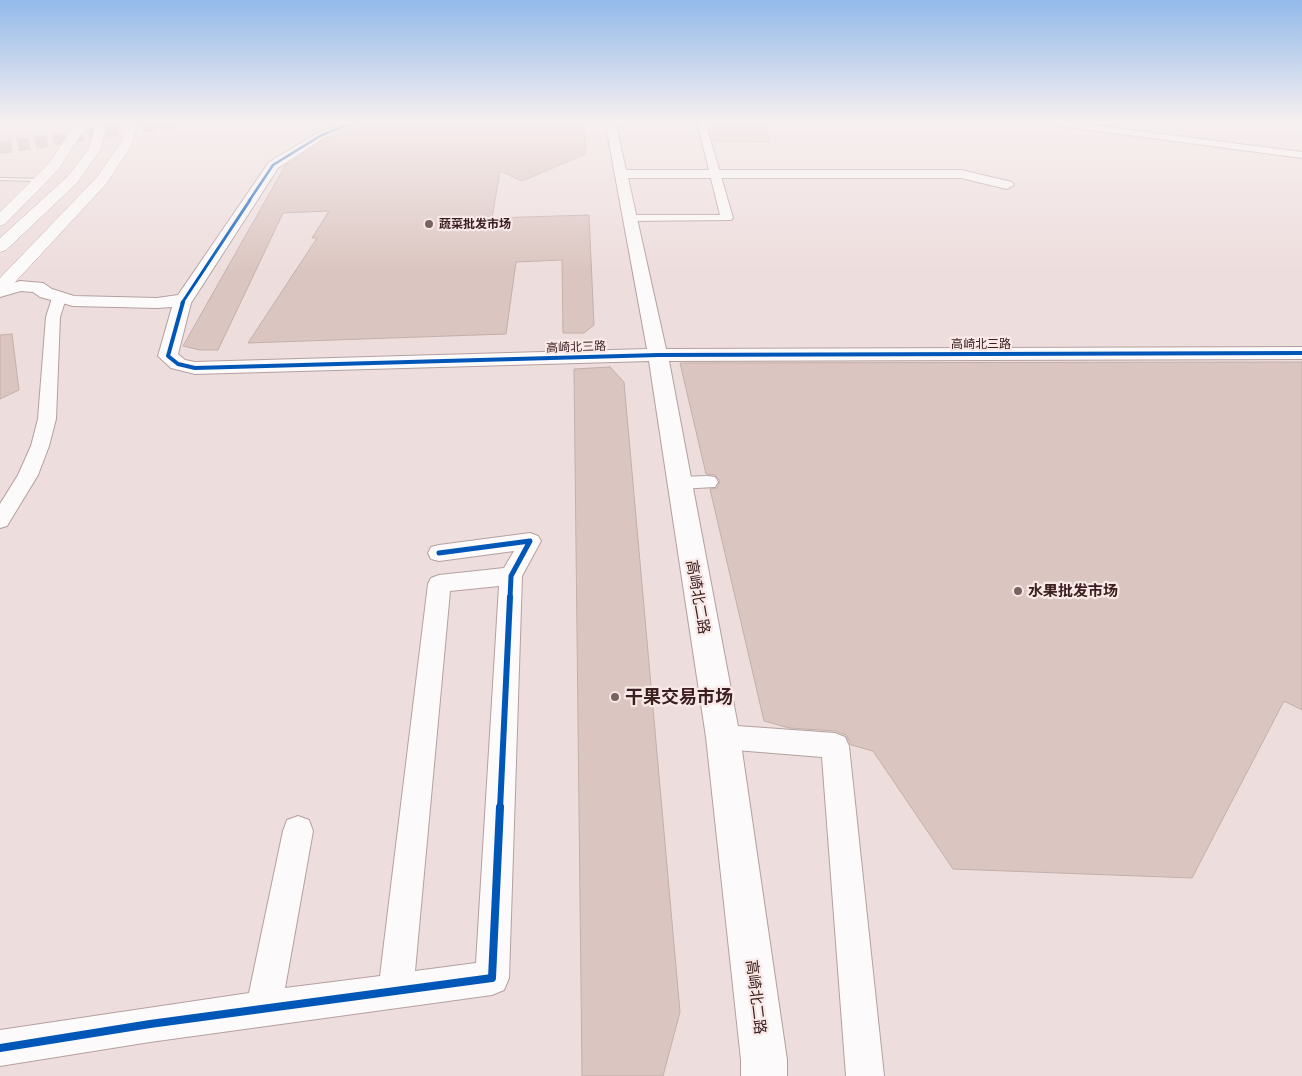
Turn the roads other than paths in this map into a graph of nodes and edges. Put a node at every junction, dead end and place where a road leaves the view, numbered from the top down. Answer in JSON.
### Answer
{"nodes":[{"id":1,"x":49,"y":171,"type":"edge"},
{"id":2,"x":79,"y":171,"type":"edge"},
{"id":3,"x":108,"y":171,"type":"edge"},
{"id":4,"x":269,"y":171,"type":"edge"},
{"id":5,"x":621,"y":174,"type":"joint"},
{"id":6,"x":714,"y":174,"type":"junction"},
{"id":7,"x":0,"y":179,"type":"edge"},
{"id":8,"x":40,"y":180,"type":"junction"},
{"id":9,"x":1007,"y":185,"type":"dead end"},
{"id":10,"x":630,"y":219,"type":"junction"},
{"id":11,"x":0,"y":221,"type":"edge"},
{"id":12,"x":0,"y":247,"type":"edge"},
{"id":13,"x":0,"y":288,"type":"edge"},
{"id":14,"x":0,"y":292,"type":"edge"},
{"id":15,"x":58,"y":298,"type":"junction"},
{"id":16,"x":184,"y":300,"type":"junction"},
{"id":17,"x":1302,"y":354,"type":"edge"},
{"id":18,"x":658,"y":355,"type":"junction"},
{"id":19,"x":708,"y":482,"type":"dead end"},
{"id":20,"x":679,"y":483,"type":"junction"},
{"id":21,"x":0,"y":521,"type":"edge"},
{"id":22,"x":439,"y":553,"type":"dead end"},
{"id":23,"x":511,"y":576,"type":"junction"},
{"id":24,"x":723,"y":737,"type":"junction"},
{"id":25,"x":298,"y":831,"type":"dead end"},
{"id":26,"x":396,"y":991,"type":"junction"},
{"id":27,"x":264,"y":1008,"type":"junction"},
{"id":28,"x":0,"y":1048,"type":"edge"},
{"id":29,"x":764,"y":1076,"type":"edge"},
{"id":30,"x":865,"y":1076,"type":"edge"}],
"edges":[{"from":1,"to":8,"type":"main road"},
{"from":2,"to":12,"type":"main road"},
{"from":3,"to":13,"type":"main road"},
{"from":4,"to":16,"type":"street","name":"高崎北三路"},
{"from":5,"to":6,"type":"street"},
{"from":5,"to":10,"type":"street","name":"高崎北二路"},
{"from":6,"to":9,"type":"street"},
{"from":6,"to":10,"type":"street"},
{"from":7,"to":8,"type":"lane"},
{"from":8,"to":11,"type":"main road"},
{"from":10,"to":18,"type":"street","name":"高崎北二路"},
{"from":14,"to":15,"type":"street"},
{"from":15,"to":16,"type":"street"},
{"from":15,"to":21,"type":"street"},
{"from":16,"to":18,"type":"street","name":"高崎北三路"},
{"from":17,"to":18,"type":"street","name":"高崎北三路"},
{"from":18,"to":20,"type":"street","name":"高崎北二路"},
{"from":19,"to":20,"type":"street"},
{"from":20,"to":24,"type":"street","name":"高崎北二路"},
{"from":22,"to":23,"type":"street"},
{"from":23,"to":26,"type":"street"},
{"from":23,"to":26,"type":"street"},
{"from":24,"to":29,"type":"street","name":"高崎北二路"},
{"from":24,"to":30,"type":"street"},
{"from":25,"to":27,"type":"street"},
{"from":26,"to":27,"type":"street"},
{"from":27,"to":28,"type":"street"}]}
